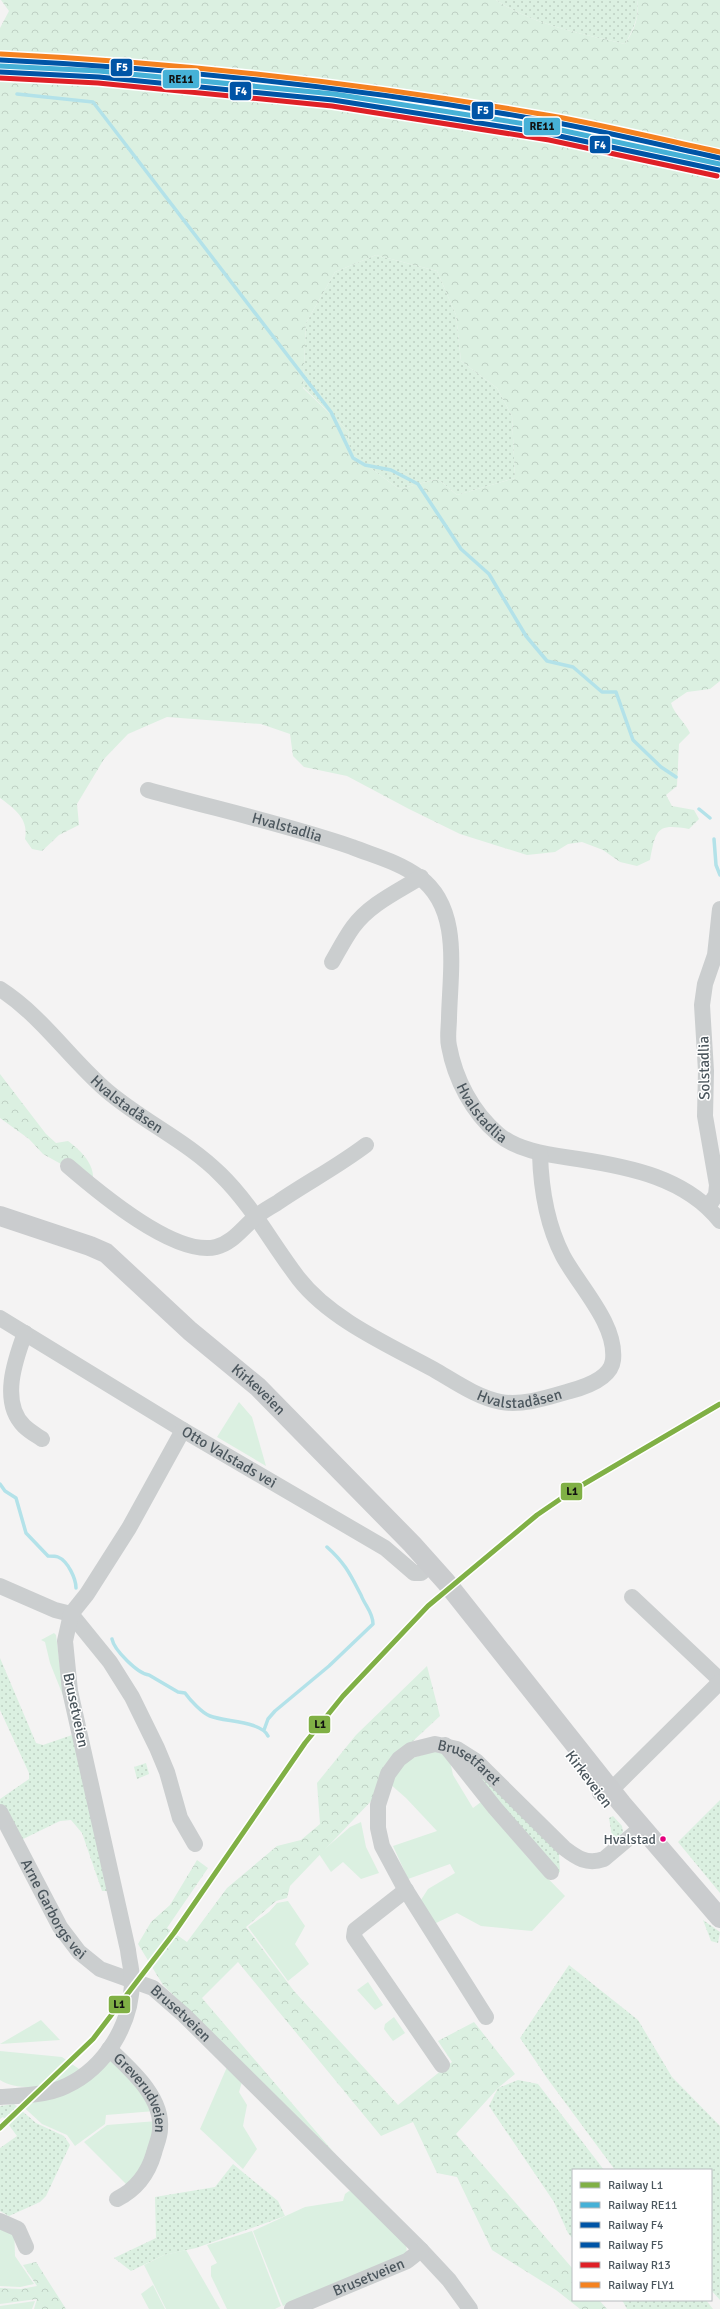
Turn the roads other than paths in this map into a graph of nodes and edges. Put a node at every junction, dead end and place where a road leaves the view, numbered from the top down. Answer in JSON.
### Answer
{"nodes":[{"id":1,"x":148,"y":790,"type":"dead end"},
{"id":2,"x":421,"y":878,"type":"junction"},
{"id":3,"x":720,"y":909,"type":"edge"},
{"id":4,"x":332,"y":962,"type":"dead end"},
{"id":5,"x":0,"y":989,"type":"edge"},
{"id":6,"x":366,"y":1145,"type":"dead end"},
{"id":7,"x":540,"y":1154,"type":"junction"},
{"id":8,"x":68,"y":1166,"type":"dead end"},
{"id":9,"x":708,"y":1207,"type":"junction"},
{"id":10,"x":0,"y":1216,"type":"edge"},
{"id":11,"x":256,"y":1217,"type":"junction"},
{"id":12,"x":720,"y":1222,"type":"edge"},
{"id":13,"x":0,"y":1318,"type":"edge"},
{"id":14,"x":25,"y":1333,"type":"junction"},
{"id":15,"x":5,"y":1372,"type":"edge"},
{"id":16,"x":183,"y":1430,"type":"junction"},
{"id":17,"x":42,"y":1439,"type":"dead end"},
{"id":18,"x":431,"y":1564,"type":"junction"},
{"id":19,"x":0,"y":1586,"type":"edge"},
{"id":20,"x":632,"y":1597,"type":"dead end"},
{"id":21,"x":71,"y":1614,"type":"junction"},
{"id":22,"x":720,"y":1681,"type":"edge"},
{"id":23,"x":445,"y":1745,"type":"junction"},
{"id":24,"x":606,"y":1788,"type":"junction"},
{"id":25,"x":0,"y":1812,"type":"edge"},
{"id":26,"x":637,"y":1831,"type":"junction"},
{"id":27,"x":194,"y":1844,"type":"dead end"},
{"id":28,"x":551,"y":1872,"type":"dead end"},
{"id":29,"x":406,"y":1890,"type":"junction"},
{"id":30,"x":720,"y":1918,"type":"edge"},
{"id":31,"x":720,"y":1923,"type":"edge"},
{"id":32,"x":132,"y":1980,"type":"junction"},
{"id":33,"x":486,"y":2017,"type":"dead end"},
{"id":34,"x":109,"y":2049,"type":"junction"},
{"id":35,"x":442,"y":2066,"type":"dead end"},
{"id":36,"x":0,"y":2097,"type":"edge"},
{"id":37,"x":117,"y":2199,"type":"dead end"},
{"id":38,"x":0,"y":2221,"type":"edge"},
{"id":39,"x":26,"y":2248,"type":"dead end"},
{"id":40,"x":421,"y":2250,"type":"junction"},
{"id":41,"x":292,"y":2309,"type":"edge"},
{"id":42,"x":470,"y":2309,"type":"edge"}],
"edges":[{"from":1,"to":2,"type":"street","name":"Hvalstadlia"},
{"from":2,"to":4,"type":"street"},
{"from":2,"to":7,"type":"street","name":"Hvalstadlia"},
{"from":3,"to":9,"type":"street","name":"Solstadlia"},
{"from":5,"to":11,"type":"street","name":"Hvalstadåsen"},
{"from":6,"to":11,"type":"street"},
{"from":7,"to":9,"type":"street","name":"Hvalstadlia"},
{"from":7,"to":11,"type":"street","name":"Hvalstadåsen"},
{"from":8,"to":11,"type":"street"},
{"from":9,"to":12,"type":"street"},
{"from":10,"to":18,"type":"main road","name":"Kirkeveien"},
{"from":13,"to":14,"type":"street","name":"Otto Valstads vei"},
{"from":14,"to":15,"type":"street"},
{"from":14,"to":16,"type":"street","name":"Otto Valstads vei"},
{"from":15,"to":17,"type":"street"},
{"from":16,"to":18,"type":"street","name":"Otto Valstads vei"},
{"from":16,"to":21,"type":"street","name":"Brusetveien"},
{"from":18,"to":24,"type":"main road","name":"Kirkeveien"},
{"from":19,"to":21,"type":"street"},
{"from":20,"to":22,"type":"street"},
{"from":21,"to":27,"type":"street"},
{"from":21,"to":32,"type":"street","name":"Brusetveien"},
{"from":22,"to":24,"type":"street"},
{"from":23,"to":26,"type":"street","name":"Brusetfaret"},
{"from":23,"to":28,"type":"street"},
{"from":23,"to":29,"type":"street","name":"Brusetfaret"},
{"from":24,"to":26,"type":"main road","name":"Kirkeveien"},
{"from":25,"to":32,"type":"street","name":"Arne Garborgs vei"},
{"from":26,"to":30,"type":"main road","name":"Kirkeveien"},
{"from":26,"to":31,"type":"main road","name":"Kirkeveien"},
{"from":29,"to":33,"type":"street","name":"Brusetfaret"},
{"from":29,"to":35,"type":"street"},
{"from":32,"to":34,"type":"street","name":"Greverudveien"},
{"from":32,"to":40,"type":"street","name":"Brusetveien"},
{"from":34,"to":36,"type":"street","name":"Greverudveien"},
{"from":34,"to":37,"type":"street","name":"Greverudveien"},
{"from":38,"to":39,"type":"street"},
{"from":40,"to":41,"type":"street","name":"Brusetveien"},
{"from":40,"to":42,"type":"street","name":"Brusetveien"}]}
